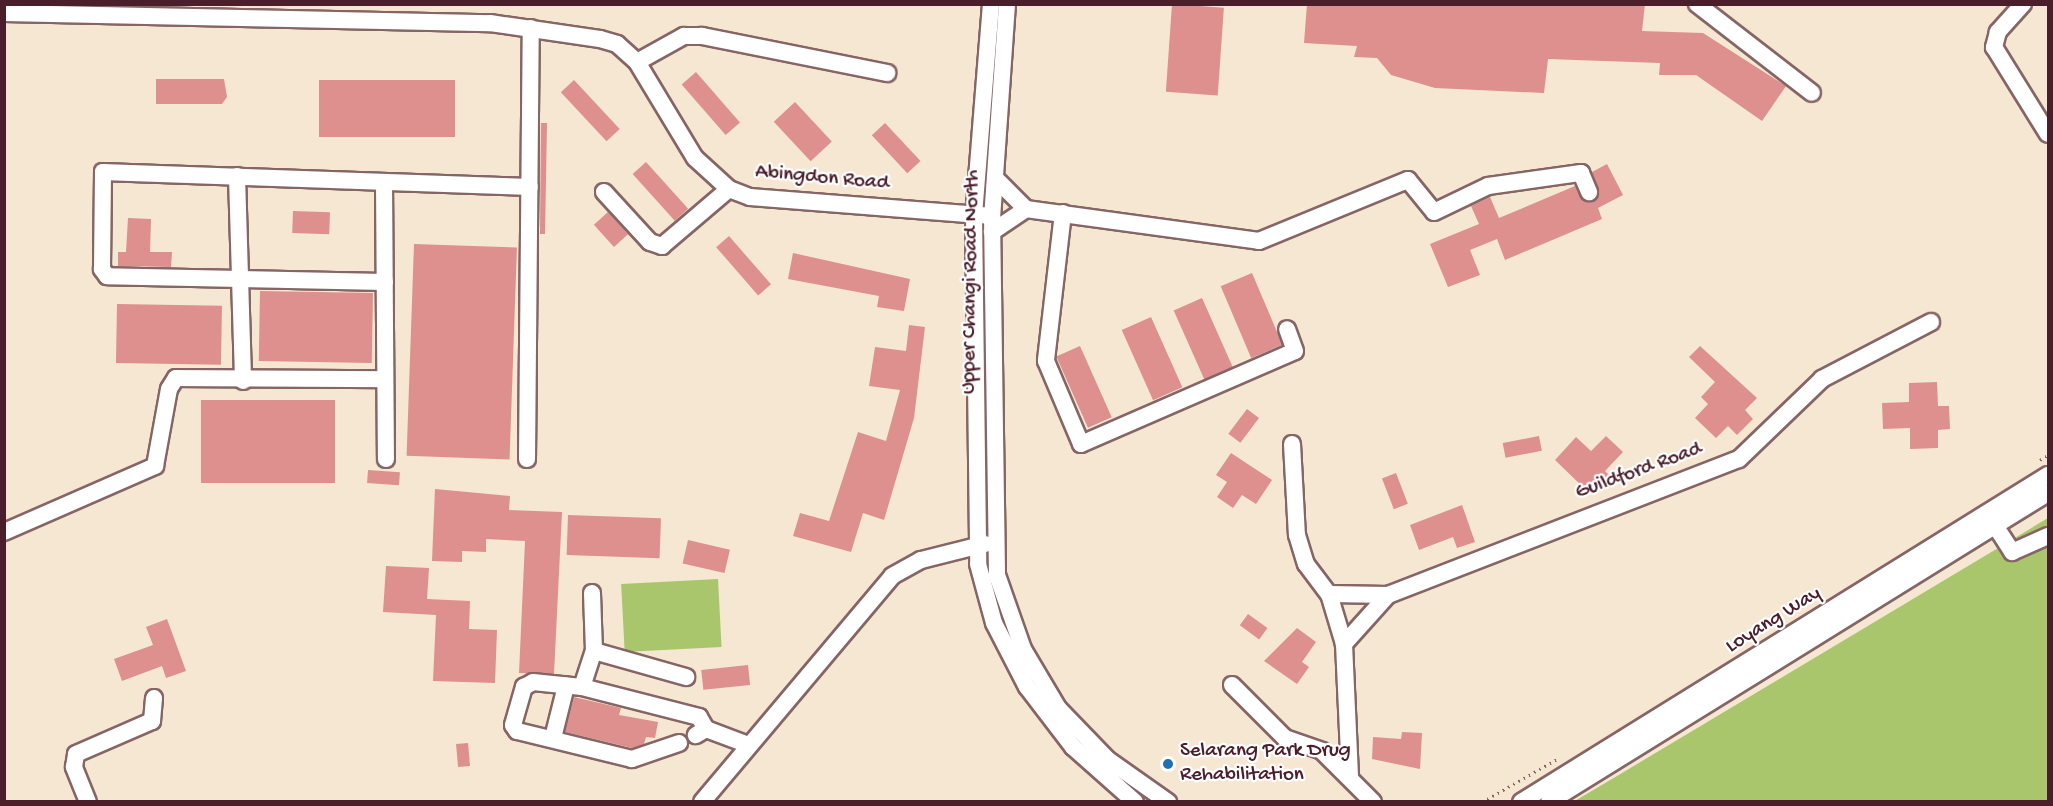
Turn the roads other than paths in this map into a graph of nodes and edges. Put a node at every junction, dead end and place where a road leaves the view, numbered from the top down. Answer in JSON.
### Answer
{"nodes":[{"id":1,"x":991,"y":4,"type":"edge"},
{"id":2,"x":1007,"y":4,"type":"edge"},
{"id":3,"x":1697,"y":4,"type":"edge"},
{"id":4,"x":2023,"y":4,"type":"edge"},
{"id":5,"x":262,"y":12,"type":"edge"},
{"id":6,"x":4,"y":13,"type":"edge"},
{"id":7,"x":531,"y":28,"type":"junction"},
{"id":8,"x":637,"y":62,"type":"junction"},
{"id":9,"x":888,"y":73,"type":"dead end"},
{"id":10,"x":1812,"y":93,"type":"dead end"},
{"id":11,"x":2049,"y":134,"type":"edge"},
{"id":12,"x":237,"y":176,"type":"junction"},
{"id":13,"x":995,"y":178,"type":"junction"},
{"id":14,"x":384,"y":182,"type":"junction"},
{"id":15,"x":530,"y":187,"type":"junction"},
{"id":16,"x":729,"y":189,"type":"junction"},
{"id":17,"x":604,"y":192,"type":"dead end"},
{"id":18,"x":1589,"y":192,"type":"dead end"},
{"id":19,"x":1026,"y":209,"type":"junction"},
{"id":20,"x":1063,"y":213,"type":"junction"},
{"id":21,"x":974,"y":215,"type":"junction"},
{"id":22,"x":992,"y":224,"type":"junction"},
{"id":23,"x":240,"y":279,"type":"junction"},
{"id":24,"x":385,"y":282,"type":"junction"},
{"id":25,"x":1931,"y":322,"type":"dead end"},
{"id":26,"x":1287,"y":329,"type":"dead end"},
{"id":27,"x":386,"y":379,"type":"junction"},
{"id":28,"x":243,"y":381,"type":"junction"},
{"id":29,"x":1292,"y":444,"type":"dead end"},
{"id":30,"x":386,"y":459,"type":"dead end"},
{"id":31,"x":527,"y":459,"type":"dead end"},
{"id":32,"x":2049,"y":475,"type":"edge"},
{"id":33,"x":2049,"y":493,"type":"edge"},
{"id":34,"x":1996,"y":526,"type":"junction"},
{"id":35,"x":4,"y":532,"type":"edge"},
{"id":36,"x":2049,"y":536,"type":"edge"},
{"id":37,"x":992,"y":543,"type":"junction"},
{"id":38,"x":975,"y":546,"type":"junction"},
{"id":39,"x":592,"y":593,"type":"dead end"},
{"id":40,"x":1329,"y":594,"type":"junction"},
{"id":41,"x":1388,"y":595,"type":"junction"},
{"id":42,"x":1344,"y":644,"type":"junction"},
{"id":43,"x":594,"y":651,"type":"junction"},
{"id":44,"x":686,"y":677,"type":"dead end"},
{"id":45,"x":1232,"y":685,"type":"dead end"},
{"id":46,"x":574,"y":687,"type":"junction"},
{"id":47,"x":154,"y":698,"type":"dead end"},
{"id":48,"x":553,"y":738,"type":"junction"},
{"id":49,"x":679,"y":743,"type":"dead end"},
{"id":50,"x":746,"y":744,"type":"junction"},
{"id":51,"x":1350,"y":778,"type":"junction"},
{"id":52,"x":88,"y":801,"type":"edge"},
{"id":53,"x":702,"y":801,"type":"edge"},
{"id":54,"x":1135,"y":801,"type":"edge"},
{"id":55,"x":1168,"y":801,"type":"edge"},
{"id":56,"x":1373,"y":801,"type":"edge"},
{"id":57,"x":1521,"y":801,"type":"edge"},
{"id":58,"x":1549,"y":801,"type":"edge"}],
"edges":[{"from":1,"to":21,"type":"street","name":"Upper Changi Road North"},
{"from":2,"to":13,"type":"street","name":"Upper Changi Road North"},
{"from":3,"to":10,"type":"street"},
{"from":4,"to":11,"type":"street"},
{"from":5,"to":6,"type":"street","name":"Abingdon Road"},
{"from":5,"to":7,"type":"street","name":"Abingdon Road"},
{"from":7,"to":8,"type":"street","name":"Abingdon Road"},
{"from":7,"to":15,"type":"street"},
{"from":8,"to":9,"type":"street"},
{"from":8,"to":16,"type":"street","name":"Abingdon Road"},
{"from":12,"to":14,"type":"street"},
{"from":12,"to":23,"type":"street"},
{"from":12,"to":23,"type":"street"},
{"from":13,"to":19,"type":"street"},
{"from":13,"to":22,"type":"street","name":"Upper Changi Road North"},
{"from":14,"to":15,"type":"street"},
{"from":14,"to":24,"type":"street"},
{"from":15,"to":31,"type":"street"},
{"from":16,"to":17,"type":"street"},
{"from":16,"to":21,"type":"street","name":"Abingdon Road"},
{"from":18,"to":20,"type":"street"},
{"from":19,"to":20,"type":"street"},
{"from":19,"to":22,"type":"street"},
{"from":20,"to":26,"type":"street"},
{"from":21,"to":22,"type":"street","name":"Abingdon Road"},
{"from":21,"to":38,"type":"street","name":"Upper Changi Road North"},
{"from":22,"to":37,"type":"street","name":"Upper Changi Road North"},
{"from":23,"to":24,"type":"street"},
{"from":23,"to":28,"type":"street"},
{"from":24,"to":27,"type":"street"},
{"from":25,"to":41,"type":"street","name":"Guildford Road"},
{"from":27,"to":28,"type":"street"},
{"from":27,"to":30,"type":"street"},
{"from":28,"to":35,"type":"street"},
{"from":29,"to":40,"type":"street"},
{"from":32,"to":57,"type":"street","name":"Loyang Way"},
{"from":33,"to":34,"type":"street","name":"Loyang Way"},
{"from":34,"to":36,"type":"street"},
{"from":34,"to":58,"type":"street","name":"Loyang Way"},
{"from":37,"to":38,"type":"street"},
{"from":37,"to":55,"type":"street"},
{"from":38,"to":50,"type":"street"},
{"from":38,"to":54,"type":"street","name":"Upper Changi Road North"},
{"from":39,"to":43,"type":"street"},
{"from":40,"to":41,"type":"street","name":"Guildford Road"},
{"from":40,"to":42,"type":"street"},
{"from":41,"to":42,"type":"street"},
{"from":42,"to":51,"type":"street"},
{"from":43,"to":44,"type":"street"},
{"from":43,"to":46,"type":"street"},
{"from":45,"to":51,"type":"street"},
{"from":46,"to":48,"type":"street"},
{"from":46,"to":48,"type":"street"},
{"from":46,"to":50,"type":"street"},
{"from":47,"to":52,"type":"street"},
{"from":48,"to":49,"type":"street"},
{"from":50,"to":53,"type":"street"},
{"from":51,"to":56,"type":"street"}]}
